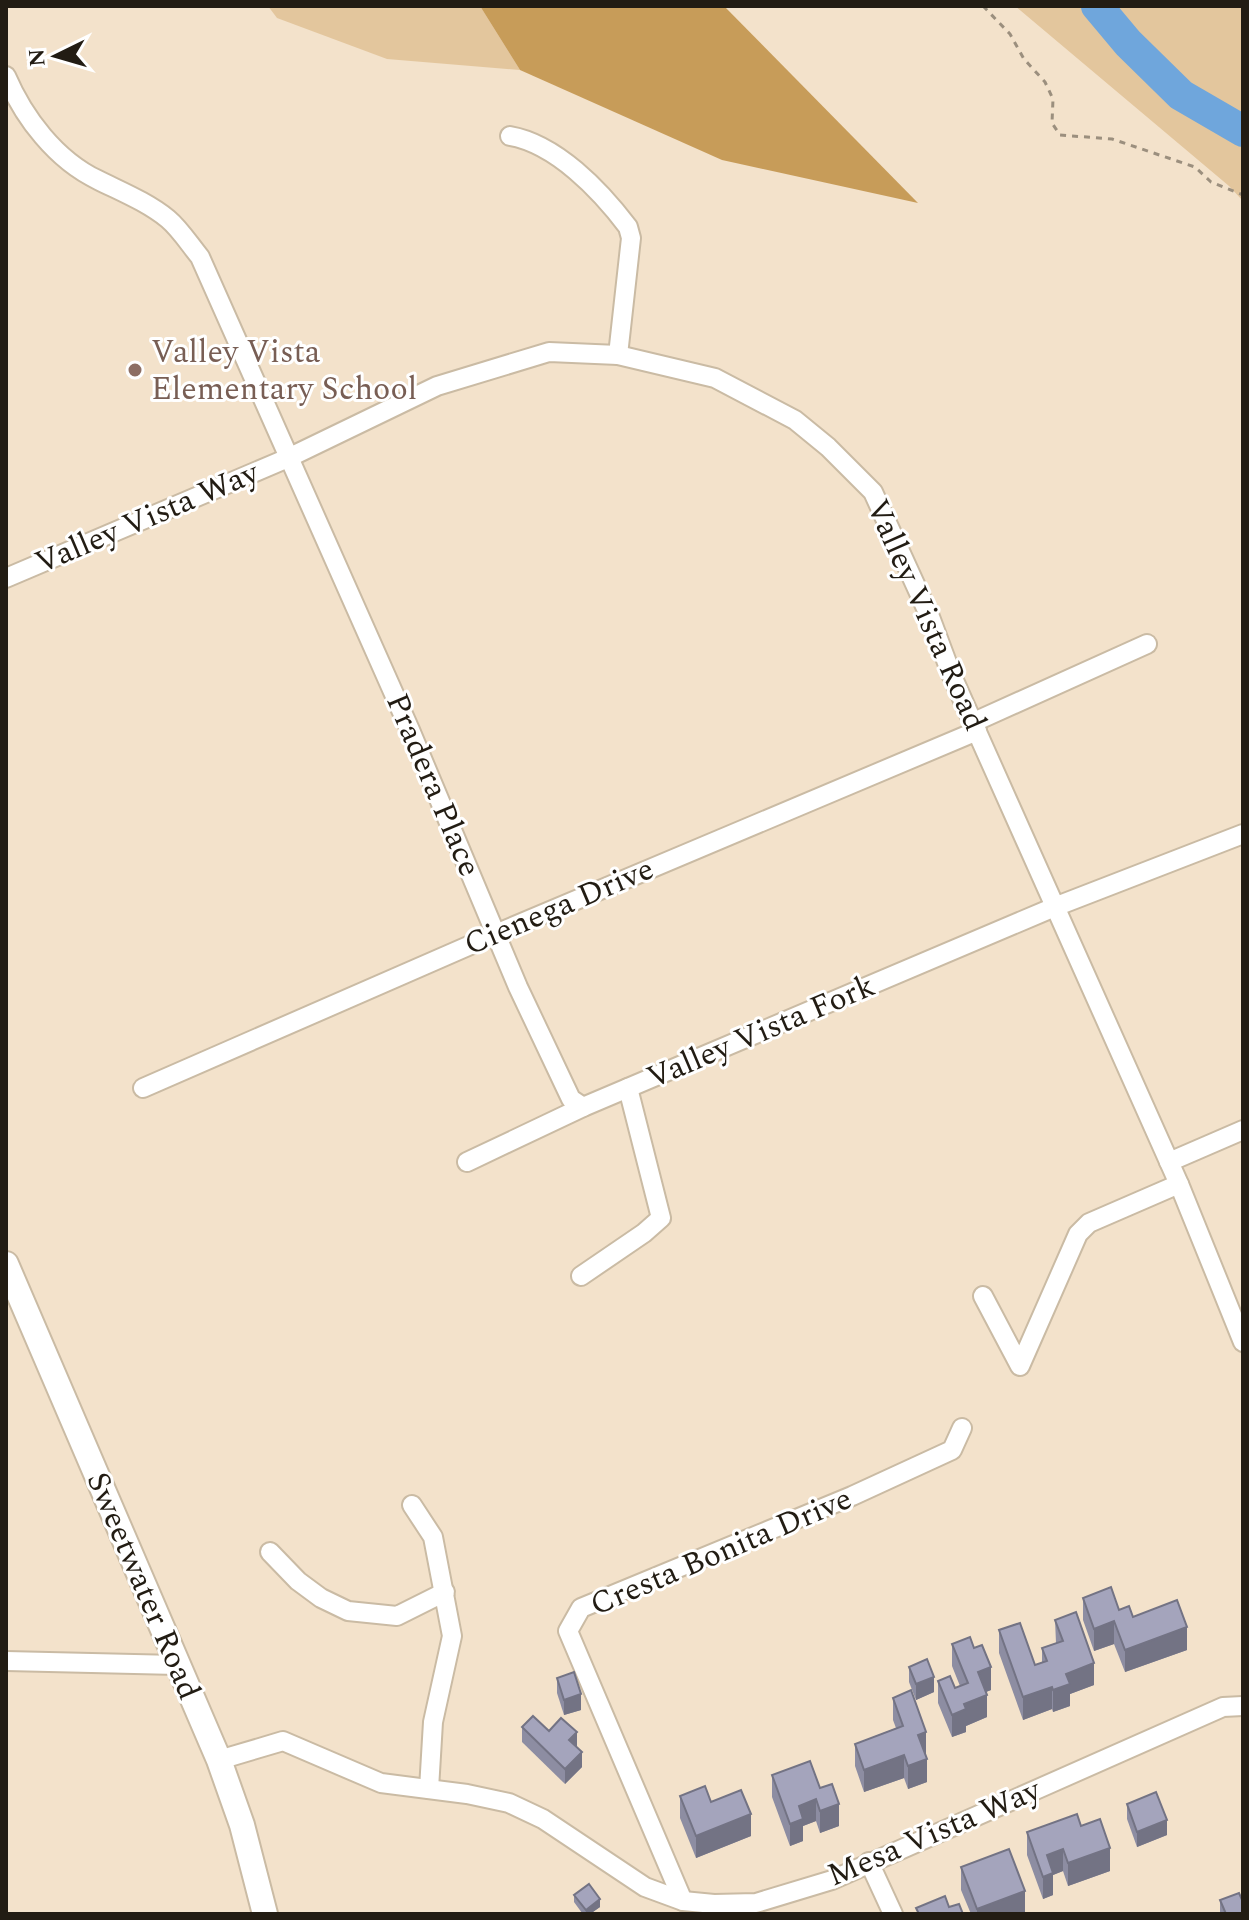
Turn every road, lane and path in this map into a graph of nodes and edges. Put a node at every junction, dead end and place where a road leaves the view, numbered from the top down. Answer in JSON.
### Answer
{"nodes":[{"id":1,"x":983,"y":6,"type":"edge"},
{"id":2,"x":6,"y":76,"type":"edge"},
{"id":3,"x":510,"y":136,"type":"dead end"},
{"id":4,"x":1243,"y":195,"type":"edge"},
{"id":5,"x":618,"y":355,"type":"junction"},
{"id":6,"x":288,"y":458,"type":"junction"},
{"id":7,"x":6,"y":578,"type":"edge"},
{"id":8,"x":1147,"y":644,"type":"dead end"},
{"id":9,"x":976,"y":726,"type":"junction"},
{"id":10,"x":1243,"y":834,"type":"edge"},
{"id":11,"x":1057,"y":906,"type":"junction"},
{"id":12,"x":498,"y":933,"type":"junction"},
{"id":13,"x":143,"y":1088,"type":"dead end"},
{"id":14,"x":628,"y":1088,"type":"junction"},
{"id":15,"x":583,"y":1107,"type":"junction"},
{"id":16,"x":1243,"y":1130,"type":"edge"},
{"id":17,"x":467,"y":1162,"type":"dead end"},
{"id":18,"x":1169,"y":1162,"type":"junction"},
{"id":19,"x":1179,"y":1184,"type":"junction"},
{"id":20,"x":6,"y":1264,"type":"edge"},
{"id":21,"x":581,"y":1276,"type":"dead end"},
{"id":22,"x":983,"y":1296,"type":"dead end"},
{"id":23,"x":1243,"y":1342,"type":"edge"},
{"id":24,"x":962,"y":1428,"type":"dead end"},
{"id":25,"x":412,"y":1505,"type":"dead end"},
{"id":26,"x":270,"y":1552,"type":"dead end"},
{"id":27,"x":445,"y":1592,"type":"junction"},
{"id":28,"x":6,"y":1661,"type":"edge"},
{"id":29,"x":177,"y":1665,"type":"junction"},
{"id":30,"x":1243,"y":1706,"type":"edge"},
{"id":31,"x":219,"y":1760,"type":"junction"},
{"id":32,"x":429,"y":1789,"type":"junction"},
{"id":33,"x":869,"y":1862,"type":"junction"},
{"id":34,"x":691,"y":1906,"type":"edge"},
{"id":35,"x":265,"y":1914,"type":"edge"},
{"id":36,"x":893,"y":1914,"type":"edge"}],
"edges":[{"from":1,"to":4,"type":"path"},
{"from":2,"to":6,"type":"street"},
{"from":3,"to":5,"type":"street"},
{"from":5,"to":6,"type":"street","name":"Valley Vista Road"},
{"from":5,"to":9,"type":"street","name":"Valley Vista Road"},
{"from":6,"to":7,"type":"street","name":"Valley Vista Way"},
{"from":6,"to":12,"type":"street","name":"Pradera Place"},
{"from":8,"to":9,"type":"street","name":"Cienega Drive"},
{"from":9,"to":11,"type":"street","name":"Valley Vista Road"},
{"from":9,"to":12,"type":"street","name":"Cienega Drive"},
{"from":10,"to":11,"type":"street","name":"Valley Vista Fork"},
{"from":11,"to":14,"type":"street","name":"Valley Vista Fork"},
{"from":11,"to":18,"type":"street","name":"Valley Vista Road"},
{"from":12,"to":13,"type":"street","name":"Cienega Drive"},
{"from":12,"to":15,"type":"street","name":"Pradera Place"},
{"from":14,"to":15,"type":"street","name":"Valley Vista Fork"},
{"from":14,"to":21,"type":"street"},
{"from":15,"to":17,"type":"street","name":"Valley Vista Fork"},
{"from":16,"to":18,"type":"street"},
{"from":18,"to":19,"type":"street","name":"Valley Vista Road"},
{"from":19,"to":22,"type":"street"},
{"from":19,"to":23,"type":"street","name":"Valley Vista Road"},
{"from":20,"to":29,"type":"main road","name":"Sweetwater Road"},
{"from":24,"to":34,"type":"street","name":"Cresta Bonita Drive"},
{"from":25,"to":27,"type":"street"},
{"from":26,"to":27,"type":"street"},
{"from":27,"to":32,"type":"street"},
{"from":28,"to":29,"type":"street"},
{"from":29,"to":31,"type":"main road","name":"Sweetwater Road"},
{"from":30,"to":33,"type":"street","name":"Mesa Vista Way"},
{"from":31,"to":32,"type":"street","name":"Mesa Vista Way"},
{"from":31,"to":35,"type":"main road","name":"Sweetwater Road"},
{"from":32,"to":34,"type":"street","name":"Mesa Vista Way"},
{"from":33,"to":34,"type":"street","name":"Mesa Vista Way"},
{"from":33,"to":36,"type":"street"}]}
